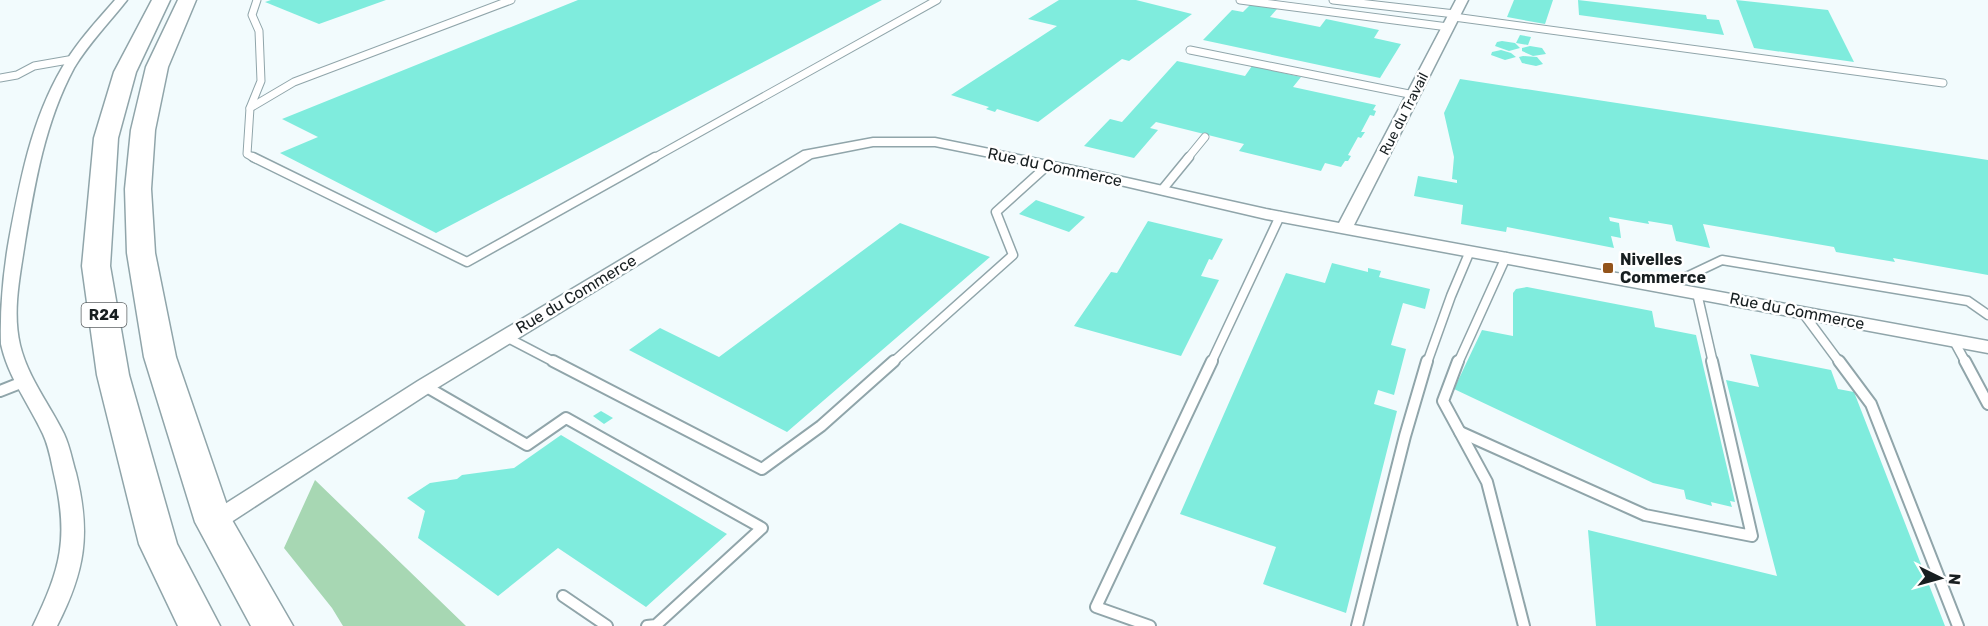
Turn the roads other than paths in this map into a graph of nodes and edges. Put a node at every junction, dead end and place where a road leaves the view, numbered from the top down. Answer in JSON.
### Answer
{"nodes":[{"id":1,"x":121,"y":0,"type":"edge"},
{"id":2,"x":161,"y":0,"type":"edge"},
{"id":3,"x":187,"y":0,"type":"edge"},
{"id":4,"x":257,"y":0,"type":"edge"},
{"id":5,"x":511,"y":0,"type":"edge"},
{"id":6,"x":937,"y":0,"type":"edge"},
{"id":7,"x":1240,"y":0,"type":"edge"},
{"id":8,"x":1333,"y":0,"type":"edge"},
{"id":9,"x":1462,"y":0,"type":"edge"},
{"id":10,"x":1452,"y":19,"type":"junction"},
{"id":11,"x":1190,"y":50,"type":"dead end"},
{"id":12,"x":74,"y":59,"type":"junction"},
{"id":13,"x":0,"y":78,"type":"edge"},
{"id":14,"x":1943,"y":83,"type":"dead end"},
{"id":15,"x":1414,"y":95,"type":"junction"},
{"id":16,"x":250,"y":108,"type":"junction"},
{"id":17,"x":1205,"y":137,"type":"dead end"},
{"id":18,"x":1048,"y":165,"type":"junction"},
{"id":19,"x":1162,"y":190,"type":"junction"},
{"id":20,"x":1280,"y":216,"type":"junction"},
{"id":21,"x":1345,"y":227,"type":"junction"},
{"id":22,"x":8,"y":251,"type":"edge"},
{"id":23,"x":1470,"y":251,"type":"junction"},
{"id":24,"x":1506,"y":257,"type":"junction"},
{"id":25,"x":1665,"y":287,"type":"junction"},
{"id":26,"x":1697,"y":293,"type":"junction"},
{"id":27,"x":1803,"y":313,"type":"junction"},
{"id":28,"x":1988,"y":315,"type":"edge"},
{"id":29,"x":506,"y":337,"type":"junction"},
{"id":30,"x":1954,"y":341,"type":"junction"},
{"id":31,"x":1988,"y":347,"type":"edge"},
{"id":32,"x":23,"y":382,"type":"junction"},
{"id":33,"x":425,"y":386,"type":"junction"},
{"id":34,"x":0,"y":391,"type":"edge"},
{"id":35,"x":1988,"y":404,"type":"edge"},
{"id":36,"x":1460,"y":432,"type":"junction"},
{"id":37,"x":214,"y":522,"type":"junction"},
{"id":38,"x":563,"y":596,"type":"dead end"},
{"id":39,"x":45,"y":626,"type":"edge"},
{"id":40,"x":199,"y":626,"type":"edge"},
{"id":41,"x":272,"y":626,"type":"edge"},
{"id":42,"x":607,"y":626,"type":"edge"},
{"id":43,"x":647,"y":626,"type":"edge"},
{"id":44,"x":1150,"y":626,"type":"edge"},
{"id":45,"x":1357,"y":626,"type":"edge"},
{"id":46,"x":1524,"y":626,"type":"edge"},
{"id":47,"x":1958,"y":626,"type":"edge"}],
"edges":[{"from":1,"to":12,"type":"street"},
{"from":2,"to":40,"type":"highway","number":"R24"},
{"from":3,"to":37,"type":"highway","number":"R24"},
{"from":4,"to":16,"type":"lane"},
{"from":5,"to":16,"type":"lane"},
{"from":6,"to":16,"type":"lane"},
{"from":7,"to":10,"type":"lane"},
{"from":8,"to":10,"type":"lane"},
{"from":9,"to":10,"type":"street","name":"Rue du Travail"},
{"from":10,"to":14,"type":"lane"},
{"from":10,"to":15,"type":"street","name":"Rue du Travail"},
{"from":11,"to":15,"type":"lane"},
{"from":12,"to":13,"type":"lane"},
{"from":12,"to":22,"type":"street"},
{"from":15,"to":21,"type":"street","name":"Rue du Travail"},
{"from":17,"to":19,"type":"lane"},
{"from":18,"to":19,"type":"street","name":"Rue du Commerce"},
{"from":18,"to":29,"type":"street","name":"Rue du Commerce"},
{"from":18,"to":29,"type":"lane"},
{"from":19,"to":20,"type":"street","name":"Rue du Commerce"},
{"from":20,"to":21,"type":"street","name":"Rue du Commerce"},
{"from":20,"to":44,"type":"lane"},
{"from":21,"to":23,"type":"street","name":"Rue du Commerce"},
{"from":22,"to":32,"type":"street"},
{"from":23,"to":24,"type":"street","name":"Rue du Commerce"},
{"from":23,"to":45,"type":"lane"},
{"from":24,"to":25,"type":"street","name":"Rue du Commerce"},
{"from":24,"to":36,"type":"lane"},
{"from":25,"to":26,"type":"street","name":"Rue du Commerce"},
{"from":25,"to":28,"type":"lane"},
{"from":26,"to":27,"type":"street","name":"Rue du Commerce"},
{"from":26,"to":36,"type":"lane"},
{"from":27,"to":30,"type":"street","name":"Rue du Commerce"},
{"from":27,"to":47,"type":"lane"},
{"from":29,"to":33,"type":"street","name":"Rue du Commerce"},
{"from":30,"to":31,"type":"street","name":"Rue du Commerce"},
{"from":30,"to":35,"type":"lane"},
{"from":32,"to":34,"type":"lane"},
{"from":32,"to":39,"type":"street"},
{"from":33,"to":37,"type":"street","name":"Rue du Commerce"},
{"from":33,"to":43,"type":"lane"},
{"from":36,"to":46,"type":"lane"},
{"from":37,"to":41,"type":"highway","number":"R24"},
{"from":38,"to":42,"type":"lane"}]}
